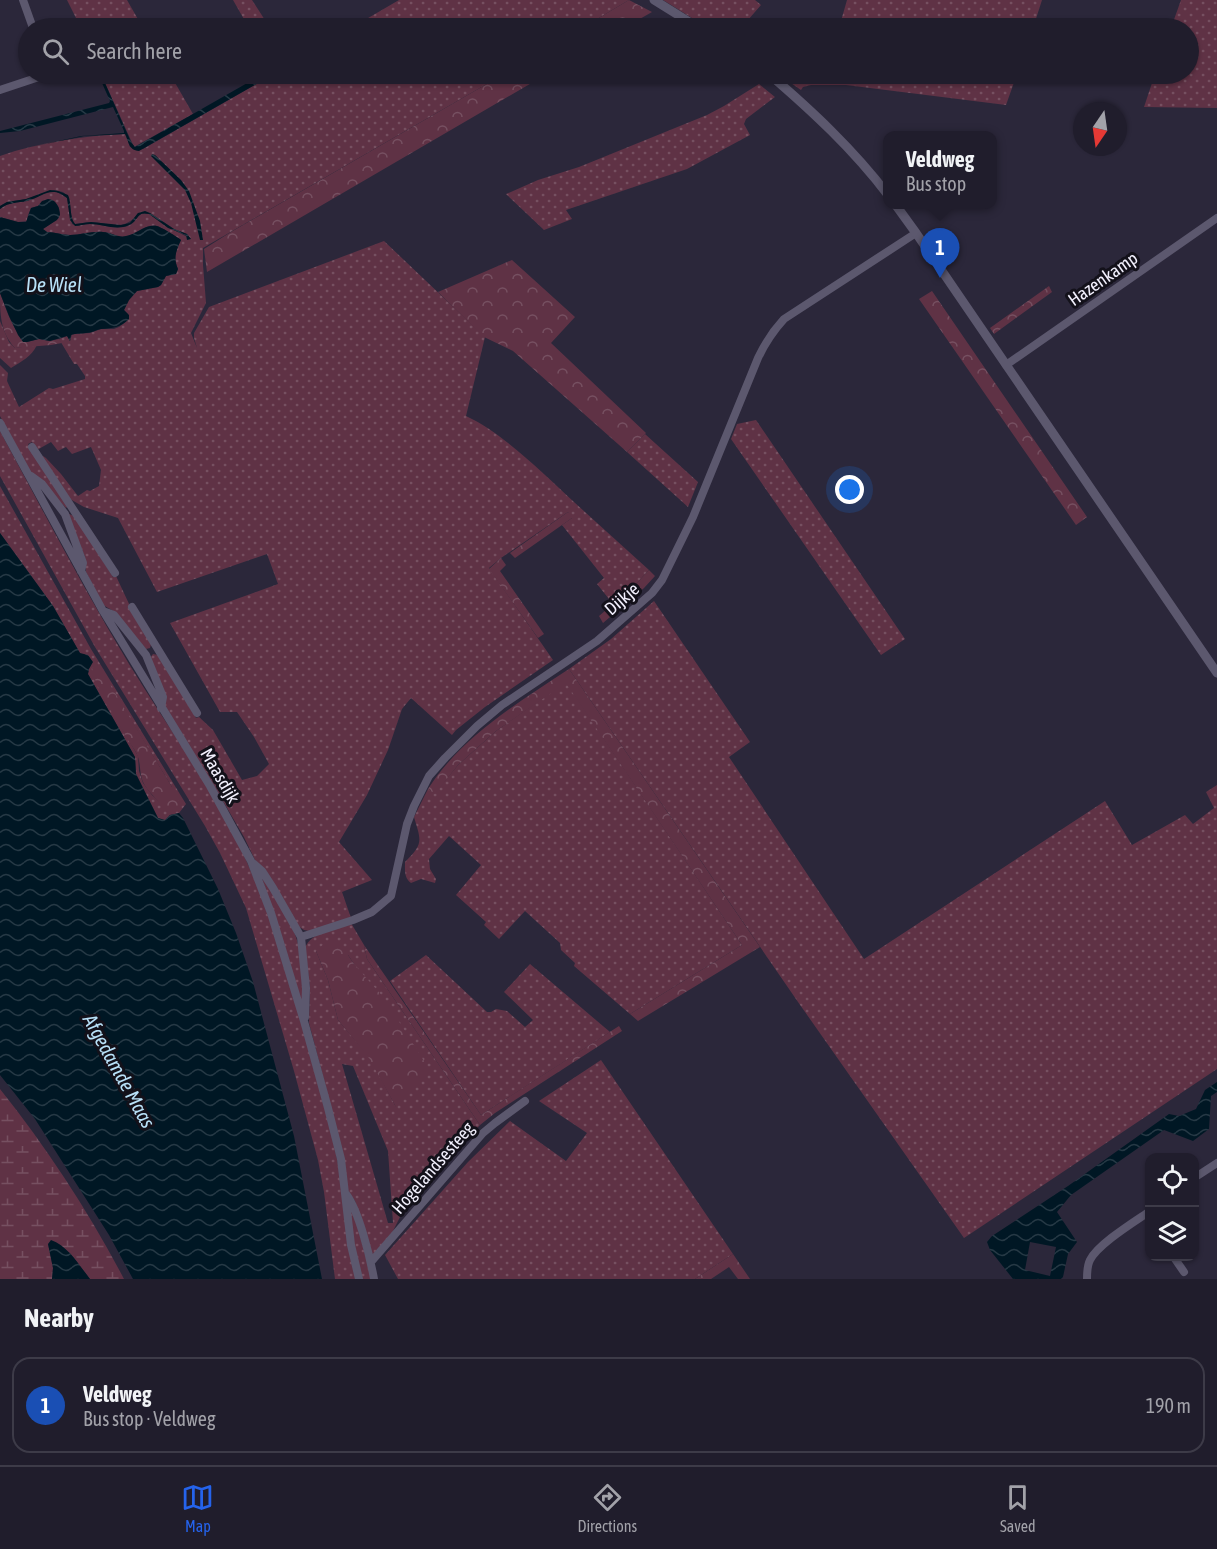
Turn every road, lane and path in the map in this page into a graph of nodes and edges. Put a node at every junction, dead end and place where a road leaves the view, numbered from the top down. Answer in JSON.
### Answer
{"nodes":[{"id":1,"x":23,"y":0,"type":"edge"},
{"id":2,"x":654,"y":0,"type":"edge"},
{"id":3,"x":29,"y":18,"type":"edge"},
{"id":4,"x":683,"y":18,"type":"edge"},
{"id":5,"x":18,"y":84,"type":"edge"},
{"id":6,"x":780,"y":84,"type":"edge"},
{"id":7,"x":0,"y":90,"type":"edge"},
{"id":8,"x":883,"y":188,"type":"edge"},
{"id":9,"x":899,"y":209,"type":"edge"},
{"id":10,"x":1217,"y":218,"type":"edge"},
{"id":11,"x":916,"y":232,"type":"junction"},
{"id":12,"x":1006,"y":365,"type":"junction"},
{"id":13,"x":0,"y":423,"type":"edge"},
{"id":14,"x":32,"y":447,"type":"dead end"},
{"id":15,"x":28,"y":474,"type":"junction"},
{"id":16,"x":68,"y":512,"type":"junction"},
{"id":17,"x":81,"y":571,"type":"junction"},
{"id":18,"x":115,"y":573,"type":"dead end"},
{"id":19,"x":132,"y":607,"type":"dead end"},
{"id":20,"x":103,"y":611,"type":"junction"},
{"id":21,"x":157,"y":648,"type":"junction"},
{"id":22,"x":146,"y":655,"type":"junction"},
{"id":23,"x":1217,"y":673,"type":"edge"},
{"id":24,"x":161,"y":708,"type":"junction"},
{"id":25,"x":196,"y":713,"type":"dead end"},
{"id":26,"x":251,"y":861,"type":"junction"},
{"id":27,"x":301,"y":937,"type":"junction"},
{"id":28,"x":304,"y":1021,"type":"junction"},
{"id":29,"x":525,"y":1101,"type":"dead end"},
{"id":30,"x":1215,"y":1167,"type":"edge"},
{"id":31,"x":1199,"y":1175,"type":"edge"},
{"id":32,"x":345,"y":1193,"type":"junction"},
{"id":33,"x":1145,"y":1217,"type":"edge"},
{"id":34,"x":1176,"y":1261,"type":"edge"},
{"id":35,"x":371,"y":1262,"type":"junction"},
{"id":36,"x":1184,"y":1272,"type":"dead end"},
{"id":37,"x":359,"y":1279,"type":"edge"},
{"id":38,"x":374,"y":1279,"type":"edge"},
{"id":39,"x":1088,"y":1279,"type":"edge"}],
"edges":[{"from":1,"to":3,"type":"street"},
{"from":2,"to":4,"type":"street"},
{"from":5,"to":7,"type":"street"},
{"from":6,"to":8,"type":"street"},
{"from":9,"to":11,"type":"street"},
{"from":10,"to":12,"type":"street","name":"Hazenkamp"},
{"from":11,"to":12,"type":"street"},
{"from":11,"to":27,"type":"street","name":"Dijkje"},
{"from":12,"to":23,"type":"street"},
{"from":13,"to":15,"type":"street","name":"Maasdijk"},
{"from":14,"to":16,"type":"street","name":"Maasdijk"},
{"from":15,"to":16,"type":"street","name":"Maasdijk"},
{"from":15,"to":17,"type":"street","name":"Maasdijk"},
{"from":16,"to":17,"type":"street","name":"Maasdijk"},
{"from":16,"to":18,"type":"street","name":"Maasdijk"},
{"from":17,"to":20,"type":"street","name":"Maasdijk"},
{"from":19,"to":21,"type":"street"},
{"from":20,"to":22,"type":"street","name":"Maasdijk"},
{"from":20,"to":24,"type":"street","name":"Maasdijk"},
{"from":21,"to":22,"type":"street"},
{"from":21,"to":25,"type":"street"},
{"from":22,"to":24,"type":"street","name":"Maasdijk"},
{"from":24,"to":26,"type":"street","name":"Maasdijk"},
{"from":26,"to":27,"type":"street","name":"Maasdijk"},
{"from":26,"to":28,"type":"street","name":"Maasdijk"},
{"from":27,"to":28,"type":"street","name":"Maasdijk"},
{"from":28,"to":32,"type":"street","name":"Maasdijk"},
{"from":29,"to":35,"type":"street","name":"Hogelandsesteeg"},
{"from":30,"to":31,"type":"street"},
{"from":32,"to":35,"type":"street","name":"Maasdijk"},
{"from":32,"to":37,"type":"street","name":"Maasdijk"},
{"from":33,"to":39,"type":"street"},
{"from":34,"to":36,"type":"street"},
{"from":35,"to":38,"type":"street","name":"Maasdijk"}]}
